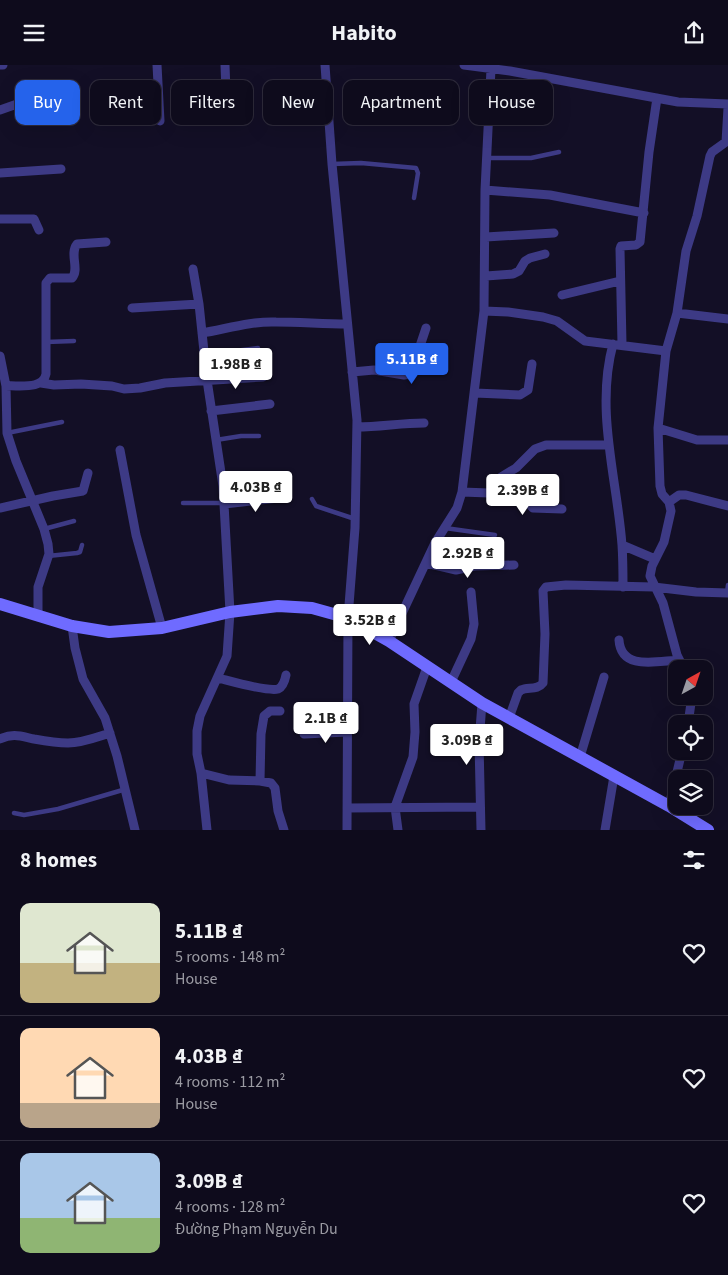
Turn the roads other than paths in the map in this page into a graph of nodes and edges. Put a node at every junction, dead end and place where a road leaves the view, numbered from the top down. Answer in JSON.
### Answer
{"nodes":[{"id":1,"x":157,"y":65,"type":"edge"},
{"id":2,"x":225,"y":65,"type":"edge"},
{"id":3,"x":326,"y":65,"type":"edge"},
{"id":4,"x":464,"y":65,"type":"edge"},
{"id":5,"x":490,"y":67,"type":"edge"},
{"id":6,"x":158,"y":80,"type":"edge"},
{"id":7,"x":226,"y":80,"type":"edge"},
{"id":8,"x":657,"y":98,"type":"junction"},
{"id":9,"x":15,"y":105,"type":"edge"},
{"id":10,"x":728,"y":106,"type":"edge"},
{"id":11,"x":0,"y":110,"type":"edge"},
{"id":12,"x":559,"y":152,"type":"dead end"},
{"id":13,"x":487,"y":158,"type":"junction"},
{"id":14,"x":332,"y":164,"type":"junction"},
{"id":15,"x":60,"y":169,"type":"dead end"},
{"id":16,"x":0,"y":173,"type":"edge"},
{"id":17,"x":485,"y":190,"type":"junction"},
{"id":18,"x":414,"y":198,"type":"dead end"},
{"id":19,"x":644,"y":213,"type":"junction"},
{"id":20,"x":0,"y":219,"type":"edge"},
{"id":21,"x":39,"y":230,"type":"dead end"},
{"id":22,"x":554,"y":233,"type":"dead end"},
{"id":23,"x":486,"y":237,"type":"junction"},
{"id":24,"x":106,"y":242,"type":"dead end"},
{"id":25,"x":545,"y":254,"type":"dead end"},
{"id":26,"x":193,"y":269,"type":"dead end"},
{"id":27,"x":486,"y":276,"type":"junction"},
{"id":28,"x":620,"y":281,"type":"junction"},
{"id":29,"x":562,"y":295,"type":"dead end"},
{"id":30,"x":199,"y":304,"type":"junction"},
{"id":31,"x":132,"y":308,"type":"dead end"},
{"id":32,"x":484,"y":311,"type":"junction"},
{"id":33,"x":676,"y":313,"type":"junction"},
{"id":34,"x":728,"y":319,"type":"edge"},
{"id":35,"x":347,"y":324,"type":"junction"},
{"id":36,"x":426,"y":328,"type":"dead end"},
{"id":37,"x":202,"y":333,"type":"junction"},
{"id":38,"x":74,"y":341,"type":"dead end"},
{"id":39,"x":46,"y":342,"type":"junction"},
{"id":40,"x":617,"y":344,"type":"junction"},
{"id":41,"x":258,"y":349,"type":"dead end"},
{"id":42,"x":666,"y":351,"type":"junction"},
{"id":43,"x":204,"y":355,"type":"junction"},
{"id":44,"x":0,"y":356,"type":"edge"},
{"id":45,"x":532,"y":364,"type":"dead end"},
{"id":46,"x":352,"y":372,"type":"junction"},
{"id":47,"x":263,"y":377,"type":"dead end"},
{"id":48,"x":206,"y":380,"type":"junction"},
{"id":49,"x":41,"y":383,"type":"junction"},
{"id":50,"x":6,"y":386,"type":"junction"},
{"id":51,"x":475,"y":393,"type":"junction"},
{"id":52,"x":270,"y":403,"type":"dead end"},
{"id":53,"x":211,"y":411,"type":"junction"},
{"id":54,"x":62,"y":422,"type":"dead end"},
{"id":55,"x":424,"y":423,"type":"dead end"},
{"id":56,"x":357,"y":427,"type":"junction"},
{"id":57,"x":658,"y":428,"type":"junction"},
{"id":58,"x":7,"y":433,"type":"junction"},
{"id":59,"x":259,"y":436,"type":"dead end"},
{"id":60,"x":216,"y":439,"type":"junction"},
{"id":61,"x":728,"y":440,"type":"edge"},
{"id":62,"x":608,"y":445,"type":"junction"},
{"id":63,"x":120,"y":450,"type":"dead end"},
{"id":64,"x":88,"y":473,"type":"dead end"},
{"id":65,"x":493,"y":490,"type":"junction"},
{"id":66,"x":462,"y":493,"type":"junction"},
{"id":67,"x":287,"y":497,"type":"dead end"},
{"id":68,"x":312,"y":499,"type":"dead end"},
{"id":69,"x":33,"y":501,"type":"junction"},
{"id":70,"x":669,"y":501,"type":"junction"},
{"id":71,"x":183,"y":503,"type":"dead end"},
{"id":72,"x":224,"y":503,"type":"junction"},
{"id":73,"x":728,"y":506,"type":"edge"},
{"id":74,"x":0,"y":508,"type":"edge"},
{"id":75,"x":562,"y":509,"type":"dead end"},
{"id":76,"x":355,"y":519,"type":"junction"},
{"id":77,"x":74,"y":521,"type":"dead end"},
{"id":78,"x":445,"y":528,"type":"junction"},
{"id":79,"x":44,"y":529,"type":"junction"},
{"id":80,"x":495,"y":535,"type":"dead end"},
{"id":81,"x":82,"y":545,"type":"dead end"},
{"id":82,"x":622,"y":545,"type":"junction"},
{"id":83,"x":48,"y":556,"type":"junction"},
{"id":84,"x":655,"y":559,"type":"junction"},
{"id":85,"x":426,"y":563,"type":"junction"},
{"id":86,"x":514,"y":565,"type":"dead end"},
{"id":87,"x":623,"y":587,"type":"junction"},
{"id":88,"x":654,"y":587,"type":"junction"},
{"id":89,"x":728,"y":590,"type":"edge"},
{"id":90,"x":471,"y":592,"type":"dead end"},
{"id":91,"x":0,"y":604,"type":"edge"},
{"id":92,"x":230,"y":612,"type":"junction"},
{"id":93,"x":38,"y":615,"type":"junction"},
{"id":94,"x":348,"y":618,"type":"junction"},
{"id":95,"x":72,"y":625,"type":"junction"},
{"id":96,"x":162,"y":628,"type":"junction"},
{"id":97,"x":619,"y":640,"type":"dead end"},
{"id":98,"x":389,"y":641,"type":"junction"},
{"id":99,"x":679,"y":659,"type":"joint"},
{"id":100,"x":427,"y":667,"type":"junction"},
{"id":101,"x":286,"y":675,"type":"dead end"},
{"id":102,"x":604,"y":677,"type":"dead end"},
{"id":103,"x":218,"y":678,"type":"junction"},
{"id":104,"x":451,"y":682,"type":"junction"},
{"id":105,"x":482,"y":703,"type":"junction"},
{"id":106,"x":280,"y":711,"type":"dead end"},
{"id":107,"x":509,"y":718,"type":"junction"},
{"id":108,"x":347,"y":732,"type":"junction"},
{"id":109,"x":110,"y":733,"type":"junction"},
{"id":110,"x":304,"y":734,"type":"dead end"},
{"id":111,"x":0,"y":739,"type":"edge"},
{"id":112,"x":580,"y":757,"type":"junction"},
{"id":113,"x":201,"y":773,"type":"junction"},
{"id":114,"x":614,"y":776,"type":"junction"},
{"id":115,"x":260,"y":781,"type":"junction"},
{"id":116,"x":126,"y":789,"type":"junction"},
{"id":117,"x":668,"y":805,"type":"edge"},
{"id":118,"x":395,"y":807,"type":"junction"},
{"id":119,"x":480,"y":807,"type":"junction"},
{"id":120,"x":347,"y":808,"type":"junction"},
{"id":121,"x":14,"y":813,"type":"dead end"},
{"id":122,"x":684,"y":815,"type":"edge"},
{"id":123,"x":135,"y":830,"type":"edge"},
{"id":124,"x":207,"y":830,"type":"edge"},
{"id":125,"x":284,"y":830,"type":"edge"},
{"id":126,"x":347,"y":830,"type":"edge"},
{"id":127,"x":398,"y":830,"type":"edge"},
{"id":128,"x":481,"y":830,"type":"edge"},
{"id":129,"x":605,"y":830,"type":"edge"},
{"id":130,"x":708,"y":830,"type":"edge"}],
"edges":[{"from":1,"to":6,"type":"street"},
{"from":2,"to":7,"type":"street"},
{"from":3,"to":14,"type":"street"},
{"from":4,"to":5,"type":"street"},
{"from":5,"to":8,"type":"street"},
{"from":5,"to":13,"type":"street"},
{"from":8,"to":10,"type":"street"},
{"from":8,"to":19,"type":"street"},
{"from":9,"to":11,"type":"street"},
{"from":10,"to":33,"type":"street"},
{"from":12,"to":13,"type":"lane"},
{"from":13,"to":17,"type":"street"},
{"from":14,"to":18,"type":"lane"},
{"from":14,"to":35,"type":"street"},
{"from":15,"to":16,"type":"street"},
{"from":17,"to":19,"type":"street"},
{"from":17,"to":23,"type":"street"},
{"from":19,"to":28,"type":"street"},
{"from":20,"to":21,"type":"street"},
{"from":22,"to":23,"type":"street"},
{"from":23,"to":27,"type":"street"},
{"from":24,"to":39,"type":"street"},
{"from":25,"to":27,"type":"street"},
{"from":26,"to":30,"type":"street"},
{"from":27,"to":32,"type":"street"},
{"from":28,"to":29,"type":"street"},
{"from":28,"to":40,"type":"street"},
{"from":30,"to":31,"type":"street"},
{"from":30,"to":37,"type":"street"},
{"from":32,"to":40,"type":"street"},
{"from":32,"to":51,"type":"street"},
{"from":33,"to":34,"type":"street"},
{"from":33,"to":42,"type":"street"},
{"from":35,"to":37,"type":"street"},
{"from":35,"to":46,"type":"street"},
{"from":36,"to":46,"type":"street"},
{"from":37,"to":43,"type":"street"},
{"from":38,"to":39,"type":"lane"},
{"from":39,"to":49,"type":"street"},
{"from":40,"to":42,"type":"street"},
{"from":40,"to":62,"type":"street"},
{"from":41,"to":43,"type":"lane"},
{"from":42,"to":57,"type":"street"},
{"from":43,"to":48,"type":"street"},
{"from":44,"to":50,"type":"street"},
{"from":45,"to":51,"type":"street"},
{"from":46,"to":56,"type":"street"},
{"from":47,"to":48,"type":"street"},
{"from":48,"to":49,"type":"street"},
{"from":48,"to":53,"type":"street"},
{"from":49,"to":50,"type":"street"},
{"from":50,"to":58,"type":"street"},
{"from":51,"to":66,"type":"street"},
{"from":52,"to":53,"type":"street"},
{"from":53,"to":60,"type":"street"},
{"from":54,"to":58,"type":"lane"},
{"from":55,"to":56,"type":"street"},
{"from":56,"to":76,"type":"street"},
{"from":57,"to":61,"type":"street"},
{"from":57,"to":70,"type":"street"},
{"from":58,"to":69,"type":"street"},
{"from":59,"to":60,"type":"lane"},
{"from":60,"to":72,"type":"street"},
{"from":62,"to":65,"type":"street"},
{"from":62,"to":82,"type":"street"},
{"from":63,"to":96,"type":"street"},
{"from":64,"to":69,"type":"street"},
{"from":65,"to":66,"type":"street"},
{"from":65,"to":75,"type":"street"},
{"from":66,"to":78,"type":"street"},
{"from":67,"to":72,"type":"street"},
{"from":68,"to":76,"type":"lane"},
{"from":69,"to":74,"type":"street"},
{"from":69,"to":79,"type":"street"},
{"from":70,"to":73,"type":"street"},
{"from":70,"to":84,"type":"street"},
{"from":71,"to":72,"type":"lane"},
{"from":72,"to":92,"type":"street"},
{"from":76,"to":94,"type":"street"},
{"from":77,"to":79,"type":"lane"},
{"from":78,"to":80,"type":"lane"},
{"from":78,"to":85,"type":"street"},
{"from":79,"to":83,"type":"street"},
{"from":81,"to":83,"type":"lane"},
{"from":82,"to":84,"type":"street"},
{"from":82,"to":87,"type":"street"},
{"from":83,"to":93,"type":"street"},
{"from":84,"to":88,"type":"street"},
{"from":85,"to":86,"type":"street"},
{"from":85,"to":98,"type":"street"},
{"from":87,"to":88,"type":"street"},
{"from":87,"to":107,"type":"street"},
{"from":88,"to":89,"type":"street"},
{"from":88,"to":99,"type":"street"},
{"from":90,"to":104,"type":"street"},
{"from":91,"to":93,"type":"main road"},
{"from":92,"to":94,"type":"main road"},
{"from":92,"to":96,"type":"main road"},
{"from":92,"to":103,"type":"street"},
{"from":93,"to":95,"type":"main road"},
{"from":94,"to":98,"type":"main road"},
{"from":94,"to":108,"type":"street"},
{"from":95,"to":96,"type":"main road"},
{"from":95,"to":109,"type":"street"},
{"from":97,"to":99,"type":"street"},
{"from":98,"to":100,"type":"main road"},
{"from":100,"to":104,"type":"main road"},
{"from":100,"to":118,"type":"street"},
{"from":101,"to":103,"type":"street"},
{"from":102,"to":112,"type":"street"},
{"from":103,"to":113,"type":"street"},
{"from":104,"to":105,"type":"main road"},
{"from":105,"to":107,"type":"main road"},
{"from":105,"to":119,"type":"street"},
{"from":106,"to":115,"type":"street"},
{"from":107,"to":112,"type":"main road"},
{"from":108,"to":110,"type":"street"},
{"from":108,"to":120,"type":"street"},
{"from":109,"to":111,"type":"street"},
{"from":109,"to":116,"type":"street"},
{"from":112,"to":114,"type":"main road"},
{"from":113,"to":115,"type":"street"},
{"from":113,"to":124,"type":"street"},
{"from":114,"to":117,"type":"main road"},
{"from":114,"to":129,"type":"street"},
{"from":115,"to":125,"type":"street"},
{"from":116,"to":121,"type":"lane"},
{"from":116,"to":123,"type":"street"},
{"from":118,"to":119,"type":"street"},
{"from":118,"to":120,"type":"street"},
{"from":118,"to":127,"type":"street"},
{"from":119,"to":128,"type":"street"},
{"from":120,"to":126,"type":"street"},
{"from":122,"to":130,"type":"main road"}]}
